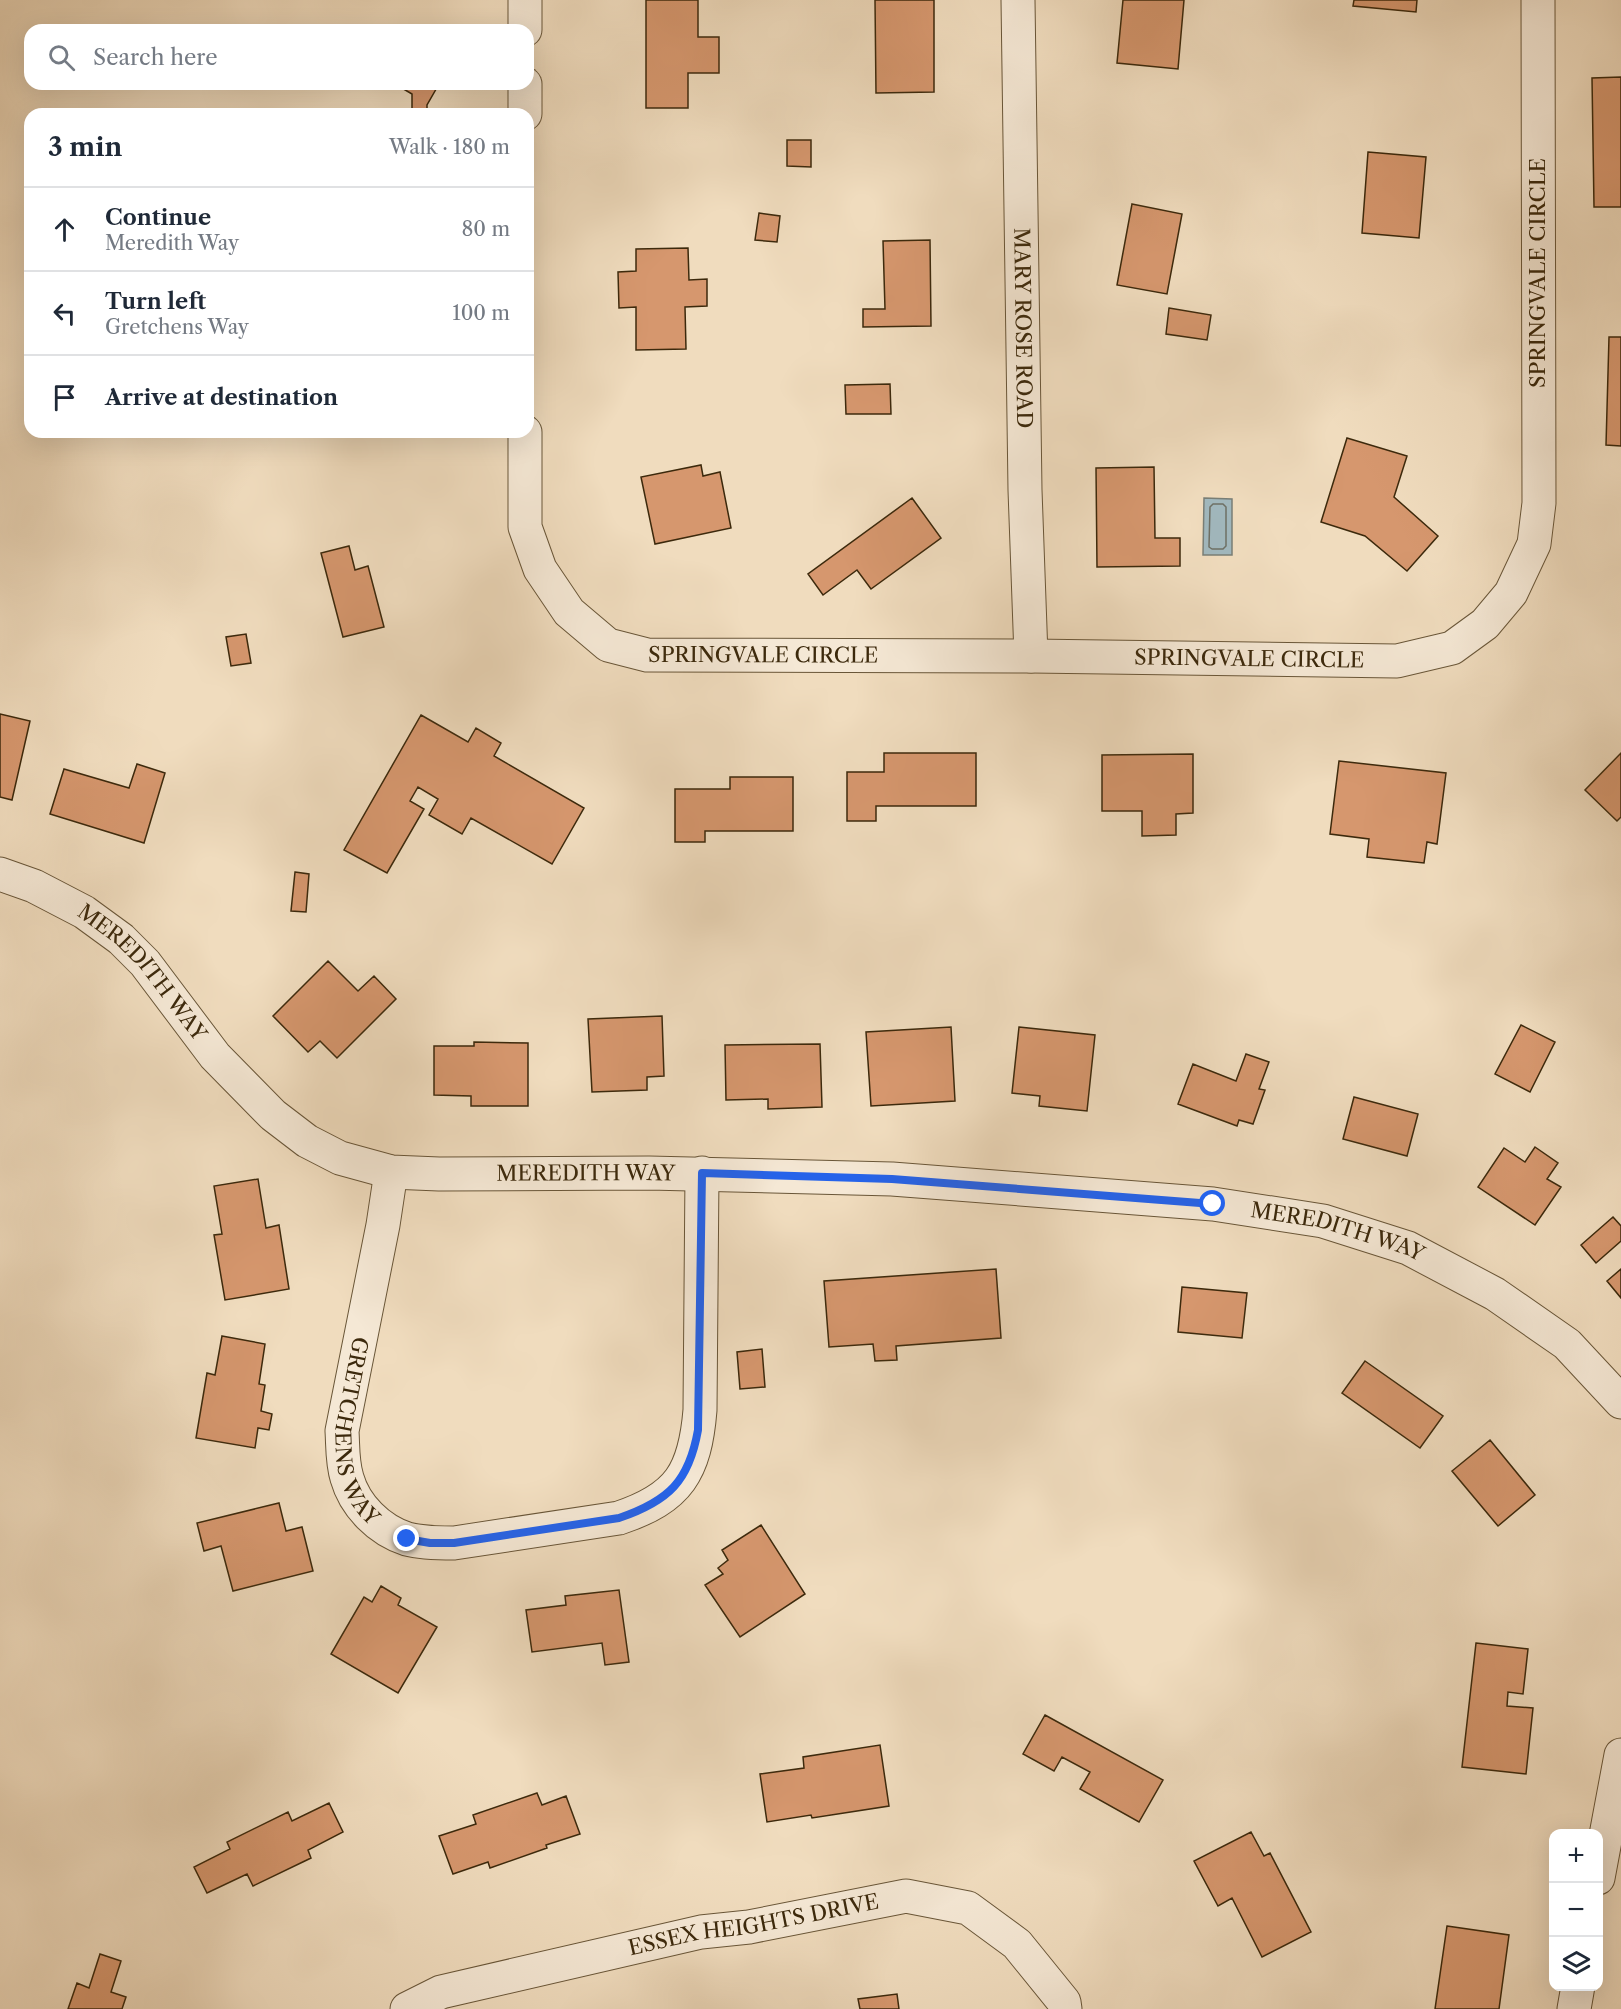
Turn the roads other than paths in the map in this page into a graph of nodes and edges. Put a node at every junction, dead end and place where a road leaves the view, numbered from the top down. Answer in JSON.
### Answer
{"nodes":[{"id":1,"x":525,"y":0,"type":"edge"},
{"id":2,"x":1018,"y":0,"type":"edge"},
{"id":3,"x":1538,"y":0,"type":"edge"},
{"id":4,"x":525,"y":24,"type":"edge"},
{"id":5,"x":525,"y":90,"type":"edge"},
{"id":6,"x":525,"y":108,"type":"edge"},
{"id":7,"x":525,"y":438,"type":"edge"},
{"id":8,"x":1031,"y":656,"type":"junction"},
{"id":9,"x":0,"y":874,"type":"edge"},
{"id":10,"x":392,"y":1172,"type":"junction"},
{"id":11,"x":702,"y":1173,"type":"junction"},
{"id":12,"x":1621,"y":1402,"type":"edge"},
{"id":13,"x":1621,"y":1755,"type":"edge"},
{"id":14,"x":1603,"y":1856,"type":"edge"},
{"id":15,"x":1577,"y":1991,"type":"edge"},
{"id":16,"x":407,"y":2009,"type":"edge"},
{"id":17,"x":1065,"y":2009,"type":"edge"},
{"id":18,"x":1574,"y":2009,"type":"edge"}],
"edges":[{"from":1,"to":4,"type":"street"},
{"from":2,"to":8,"type":"street","name":"MARY ROSE ROAD"},
{"from":3,"to":8,"type":"street","name":"SPRINGVALE CIRCLE"},
{"from":5,"to":6,"type":"street"},
{"from":7,"to":8,"type":"street","name":"SPRINGVALE CIRCLE"},
{"from":9,"to":10,"type":"street","name":"MEREDITH WAY"},
{"from":10,"to":11,"type":"street","name":"MEREDITH WAY"},
{"from":10,"to":11,"type":"street","name":"GRETCHENS WAY"},
{"from":11,"to":12,"type":"street","name":"MEREDITH WAY"},
{"from":13,"to":14,"type":"street"},
{"from":15,"to":18,"type":"street"},
{"from":16,"to":17,"type":"street","name":"ESSEX HEIGHTS DRIVE"}]}
